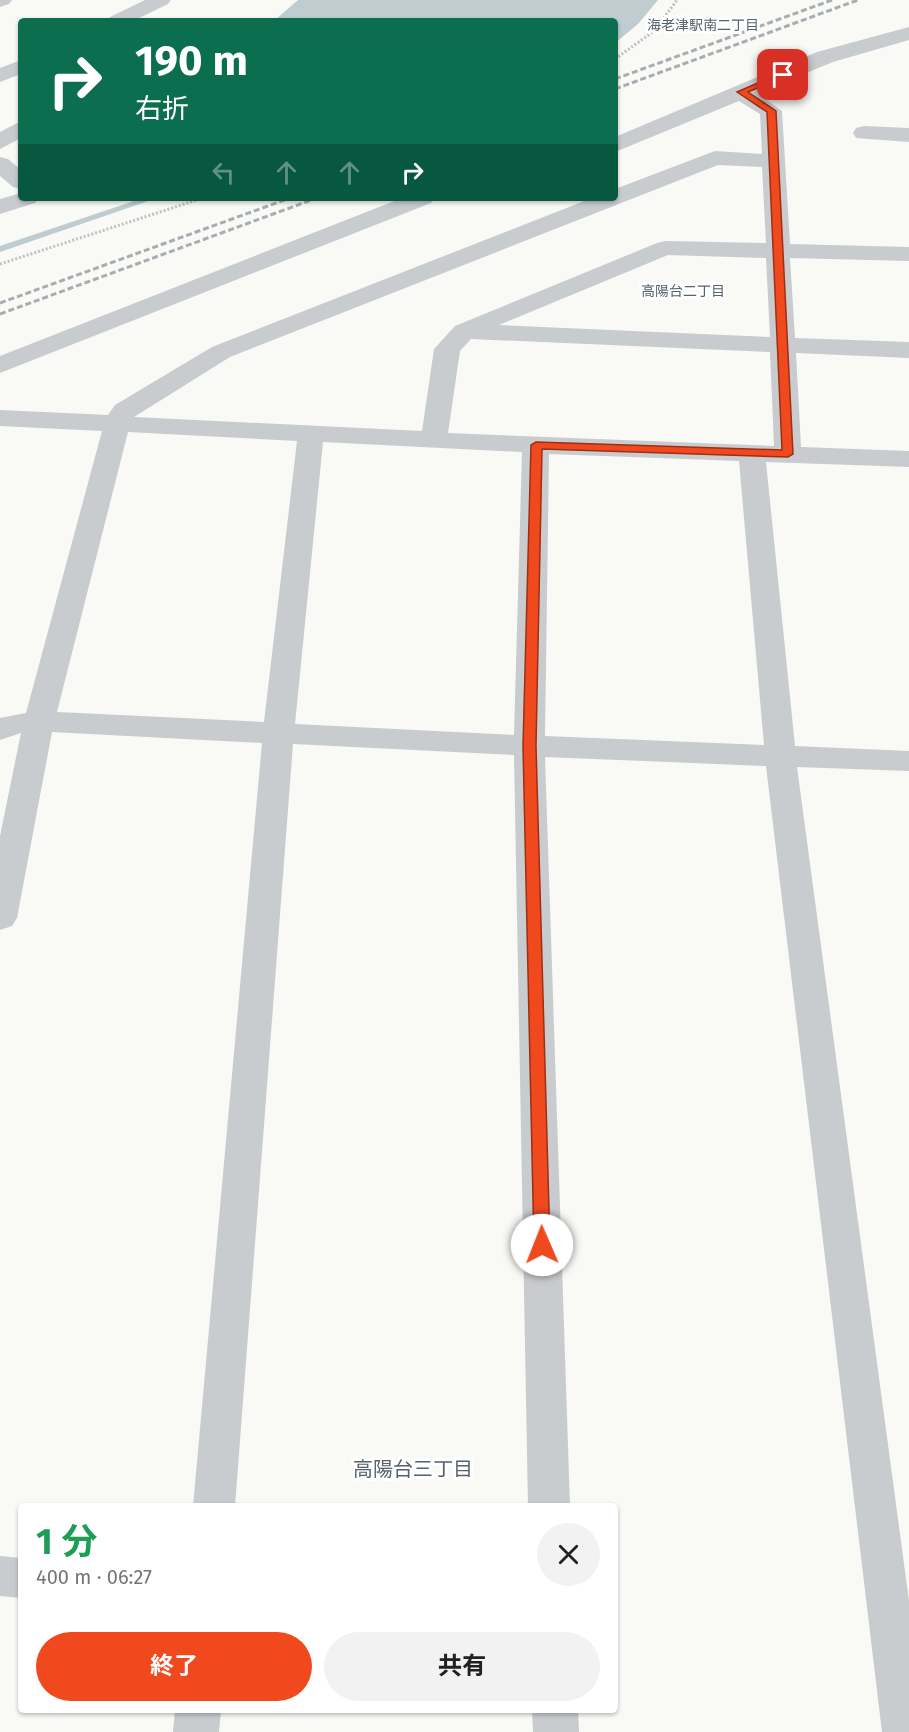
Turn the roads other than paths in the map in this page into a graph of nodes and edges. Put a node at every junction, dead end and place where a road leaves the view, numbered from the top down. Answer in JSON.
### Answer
{"nodes":[{"id":1,"x":161,"y":0,"type":"edge"},
{"id":2,"x":123,"y":18,"type":"edge"},
{"id":3,"x":909,"y":33,"type":"edge"},
{"id":4,"x":18,"y":67,"type":"edge"},
{"id":5,"x":0,"y":76,"type":"edge"},
{"id":6,"x":741,"y":92,"type":"junction"},
{"id":7,"x":18,"y":130,"type":"edge"},
{"id":8,"x":864,"y":133,"type":"dead end"},
{"id":9,"x":909,"y":135,"type":"edge"},
{"id":10,"x":0,"y":142,"type":"edge"},
{"id":11,"x":618,"y":145,"type":"edge"},
{"id":12,"x":773,"y":161,"type":"junction"},
{"id":13,"x":0,"y":164,"type":"edge"},
{"id":14,"x":18,"y":179,"type":"edge"},
{"id":15,"x":618,"y":196,"type":"edge"},
{"id":16,"x":18,"y":201,"type":"edge"},
{"id":17,"x":415,"y":201,"type":"edge"},
{"id":18,"x":606,"y":201,"type":"edge"},
{"id":19,"x":0,"y":207,"type":"edge"},
{"id":20,"x":777,"y":249,"type":"junction"},
{"id":21,"x":909,"y":254,"type":"edge"},
{"id":22,"x":464,"y":331,"type":"junction"},
{"id":23,"x":782,"y":345,"type":"junction"},
{"id":24,"x":909,"y":350,"type":"edge"},
{"id":25,"x":0,"y":365,"type":"edge"},
{"id":26,"x":0,"y":418,"type":"edge"},
{"id":27,"x":117,"y":424,"type":"junction"},
{"id":28,"x":311,"y":434,"type":"junction"},
{"id":29,"x":434,"y":440,"type":"junction"},
{"id":30,"x":536,"y":445,"type":"junction"},
{"id":31,"x":752,"y":453,"type":"junction"},
{"id":32,"x":788,"y":454,"type":"junction"},
{"id":33,"x":909,"y":459,"type":"edge"},
{"id":34,"x":39,"y":722,"type":"junction"},
{"id":35,"x":0,"y":730,"type":"edge"},
{"id":36,"x":278,"y":734,"type":"junction"},
{"id":37,"x":529,"y":746,"type":"junction"},
{"id":38,"x":780,"y":754,"type":"junction"},
{"id":39,"x":909,"y":761,"type":"edge"},
{"id":40,"x":0,"y":918,"type":"edge"},
{"id":41,"x":214,"y":1503,"type":"edge"},
{"id":42,"x":549,"y":1503,"type":"edge"},
{"id":43,"x":0,"y":1576,"type":"edge"},
{"id":44,"x":18,"y":1578,"type":"edge"},
{"id":45,"x":198,"y":1713,"type":"edge"},
{"id":46,"x":555,"y":1713,"type":"edge"},
{"id":47,"x":196,"y":1732,"type":"edge"},
{"id":48,"x":556,"y":1732,"type":"edge"},
{"id":49,"x":905,"y":1732,"type":"edge"}],
"edges":[{"from":1,"to":2,"type":"street"},
{"from":3,"to":6,"type":"street"},
{"from":4,"to":5,"type":"street"},
{"from":6,"to":11,"type":"street"},
{"from":6,"to":12,"type":"street"},
{"from":7,"to":10,"type":"street"},
{"from":8,"to":9,"type":"street"},
{"from":12,"to":15,"type":"street"},
{"from":12,"to":20,"type":"street"},
{"from":13,"to":14,"type":"street"},
{"from":16,"to":19,"type":"street"},
{"from":17,"to":25,"type":"street"},
{"from":18,"to":27,"type":"street"},
{"from":20,"to":21,"type":"street"},
{"from":20,"to":22,"type":"street"},
{"from":20,"to":23,"type":"street"},
{"from":22,"to":23,"type":"street"},
{"from":22,"to":29,"type":"street"},
{"from":23,"to":24,"type":"street"},
{"from":23,"to":32,"type":"street"},
{"from":26,"to":27,"type":"street"},
{"from":27,"to":28,"type":"street"},
{"from":27,"to":34,"type":"street"},
{"from":28,"to":29,"type":"street"},
{"from":28,"to":36,"type":"street"},
{"from":29,"to":30,"type":"street"},
{"from":30,"to":31,"type":"street"},
{"from":30,"to":37,"type":"street"},
{"from":31,"to":32,"type":"street"},
{"from":31,"to":38,"type":"street"},
{"from":32,"to":33,"type":"street"},
{"from":34,"to":35,"type":"street"},
{"from":34,"to":36,"type":"street"},
{"from":34,"to":40,"type":"street"},
{"from":36,"to":37,"type":"street"},
{"from":36,"to":41,"type":"street"},
{"from":37,"to":38,"type":"street"},
{"from":37,"to":42,"type":"street"},
{"from":38,"to":39,"type":"street"},
{"from":38,"to":49,"type":"street"},
{"from":43,"to":44,"type":"street"},
{"from":45,"to":47,"type":"street"},
{"from":46,"to":48,"type":"street"}]}
